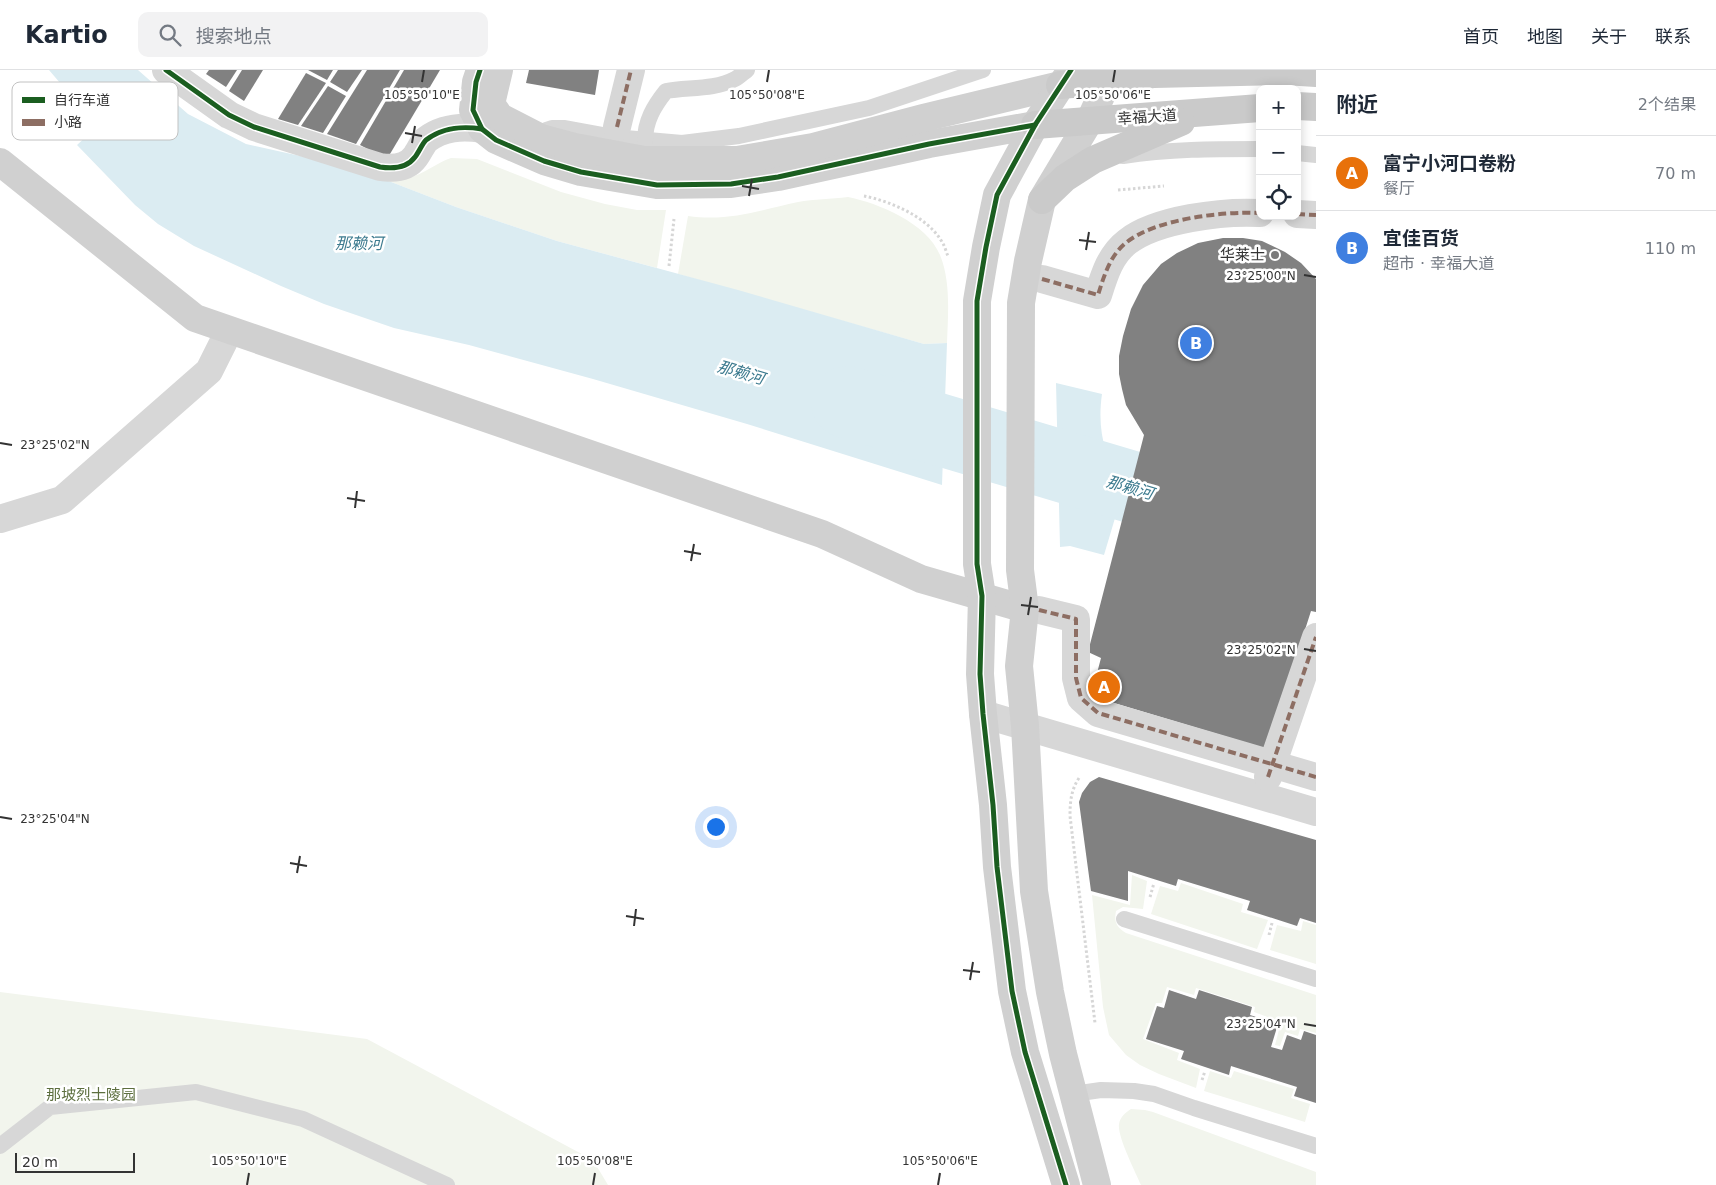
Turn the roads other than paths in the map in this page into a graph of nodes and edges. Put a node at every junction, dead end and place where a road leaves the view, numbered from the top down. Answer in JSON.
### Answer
{"nodes":[{"id":1,"x":166,"y":70,"type":"edge"},
{"id":2,"x":631,"y":70,"type":"edge"},
{"id":3,"x":747,"y":70,"type":"edge"},
{"id":4,"x":983,"y":70,"type":"edge"},
{"id":5,"x":1284,"y":70,"type":"edge"},
{"id":6,"x":481,"y":73,"type":"edge"},
{"id":7,"x":1316,"y":73,"type":"edge"},
{"id":8,"x":1111,"y":76,"type":"edge"},
{"id":9,"x":1066,"y":78,"type":"edge"},
{"id":10,"x":1301,"y":106,"type":"edge"},
{"id":11,"x":1316,"y":107,"type":"edge"},
{"id":12,"x":1256,"y":108,"type":"edge"},
{"id":13,"x":1204,"y":113,"type":"junction"},
{"id":14,"x":1090,"y":120,"type":"junction"},
{"id":15,"x":1035,"y":125,"type":"junction"},
{"id":16,"x":617,"y":127,"type":"dead end"},
{"id":17,"x":482,"y":129,"type":"junction"},
{"id":18,"x":541,"y":138,"type":"junction"},
{"id":19,"x":645,"y":141,"type":"junction"},
{"id":20,"x":1256,"y":150,"type":"edge"},
{"id":21,"x":1301,"y":153,"type":"edge"},
{"id":22,"x":1316,"y":155,"type":"edge"},
{"id":23,"x":1093,"y":160,"type":"junction"},
{"id":24,"x":0,"y":162,"type":"edge"},
{"id":25,"x":1042,"y":200,"type":"junction"},
{"id":26,"x":1256,"y":212,"type":"edge"},
{"id":27,"x":1301,"y":214,"type":"edge"},
{"id":28,"x":1316,"y":215,"type":"edge"},
{"id":29,"x":1042,"y":279,"type":"dead end"},
{"id":30,"x":229,"y":331,"type":"junction"},
{"id":31,"x":0,"y":519,"type":"edge"},
{"id":32,"x":982,"y":596,"type":"junction"},
{"id":33,"x":1032,"y":609,"type":"junction"},
{"id":34,"x":1316,"y":637,"type":"edge"},
{"id":35,"x":983,"y":714,"type":"junction"},
{"id":36,"x":1025,"y":726,"type":"junction"},
{"id":37,"x":1270,"y":771,"type":"junction"},
{"id":38,"x":1316,"y":777,"type":"edge"},
{"id":39,"x":1316,"y":812,"type":"edge"},
{"id":40,"x":1124,"y":919,"type":"dead end"},
{"id":41,"x":1316,"y":979,"type":"edge"},
{"id":42,"x":1074,"y":1094,"type":"junction"},
{"id":43,"x":0,"y":1146,"type":"edge"},
{"id":44,"x":1316,"y":1146,"type":"edge"},
{"id":45,"x":447,"y":1185,"type":"edge"},
{"id":46,"x":1066,"y":1185,"type":"edge"},
{"id":47,"x":1097,"y":1185,"type":"edge"}],
"edges":[{"from":1,"to":17,"type":"street"},
{"from":2,"to":16,"type":"street"},
{"from":3,"to":19,"type":"lane"},
{"from":4,"to":19,"type":"lane"},
{"from":5,"to":7,"type":"main road"},
{"from":5,"to":8,"type":"main road"},
{"from":6,"to":17,"type":"street"},
{"from":6,"to":18,"type":"street"},
{"from":8,"to":9,"type":"main road"},
{"from":8,"to":14,"type":"street"},
{"from":9,"to":15,"type":"street"},
{"from":9,"to":18,"type":"street"},
{"from":10,"to":11,"type":"main road"},
{"from":12,"to":13,"type":"main road","name":"幸福大道"},
{"from":13,"to":14,"type":"main road","name":"幸福大道"},
{"from":13,"to":23,"type":"main road"},
{"from":14,"to":15,"type":"main road","name":"幸福大道"},
{"from":14,"to":25,"type":"street"},
{"from":15,"to":17,"type":"street"},
{"from":15,"to":32,"type":"street"},
{"from":18,"to":19,"type":"lane"},
{"from":20,"to":23,"type":"lane"},
{"from":21,"to":22,"type":"lane"},
{"from":23,"to":25,"type":"main road"},
{"from":24,"to":30,"type":"street"},
{"from":25,"to":33,"type":"street"},
{"from":26,"to":29,"type":"street"},
{"from":27,"to":28,"type":"street"},
{"from":30,"to":31,"type":"street"},
{"from":30,"to":32,"type":"street"},
{"from":32,"to":33,"type":"street"},
{"from":32,"to":35,"type":"street"},
{"from":33,"to":36,"type":"street"},
{"from":33,"to":37,"type":"street"},
{"from":34,"to":37,"type":"street"},
{"from":35,"to":36,"type":"street"},
{"from":35,"to":46,"type":"street"},
{"from":36,"to":39,"type":"street"},
{"from":36,"to":42,"type":"street"},
{"from":37,"to":38,"type":"street"},
{"from":40,"to":41,"type":"lane"},
{"from":42,"to":44,"type":"lane"},
{"from":42,"to":47,"type":"street"},
{"from":43,"to":45,"type":"lane"}]}
